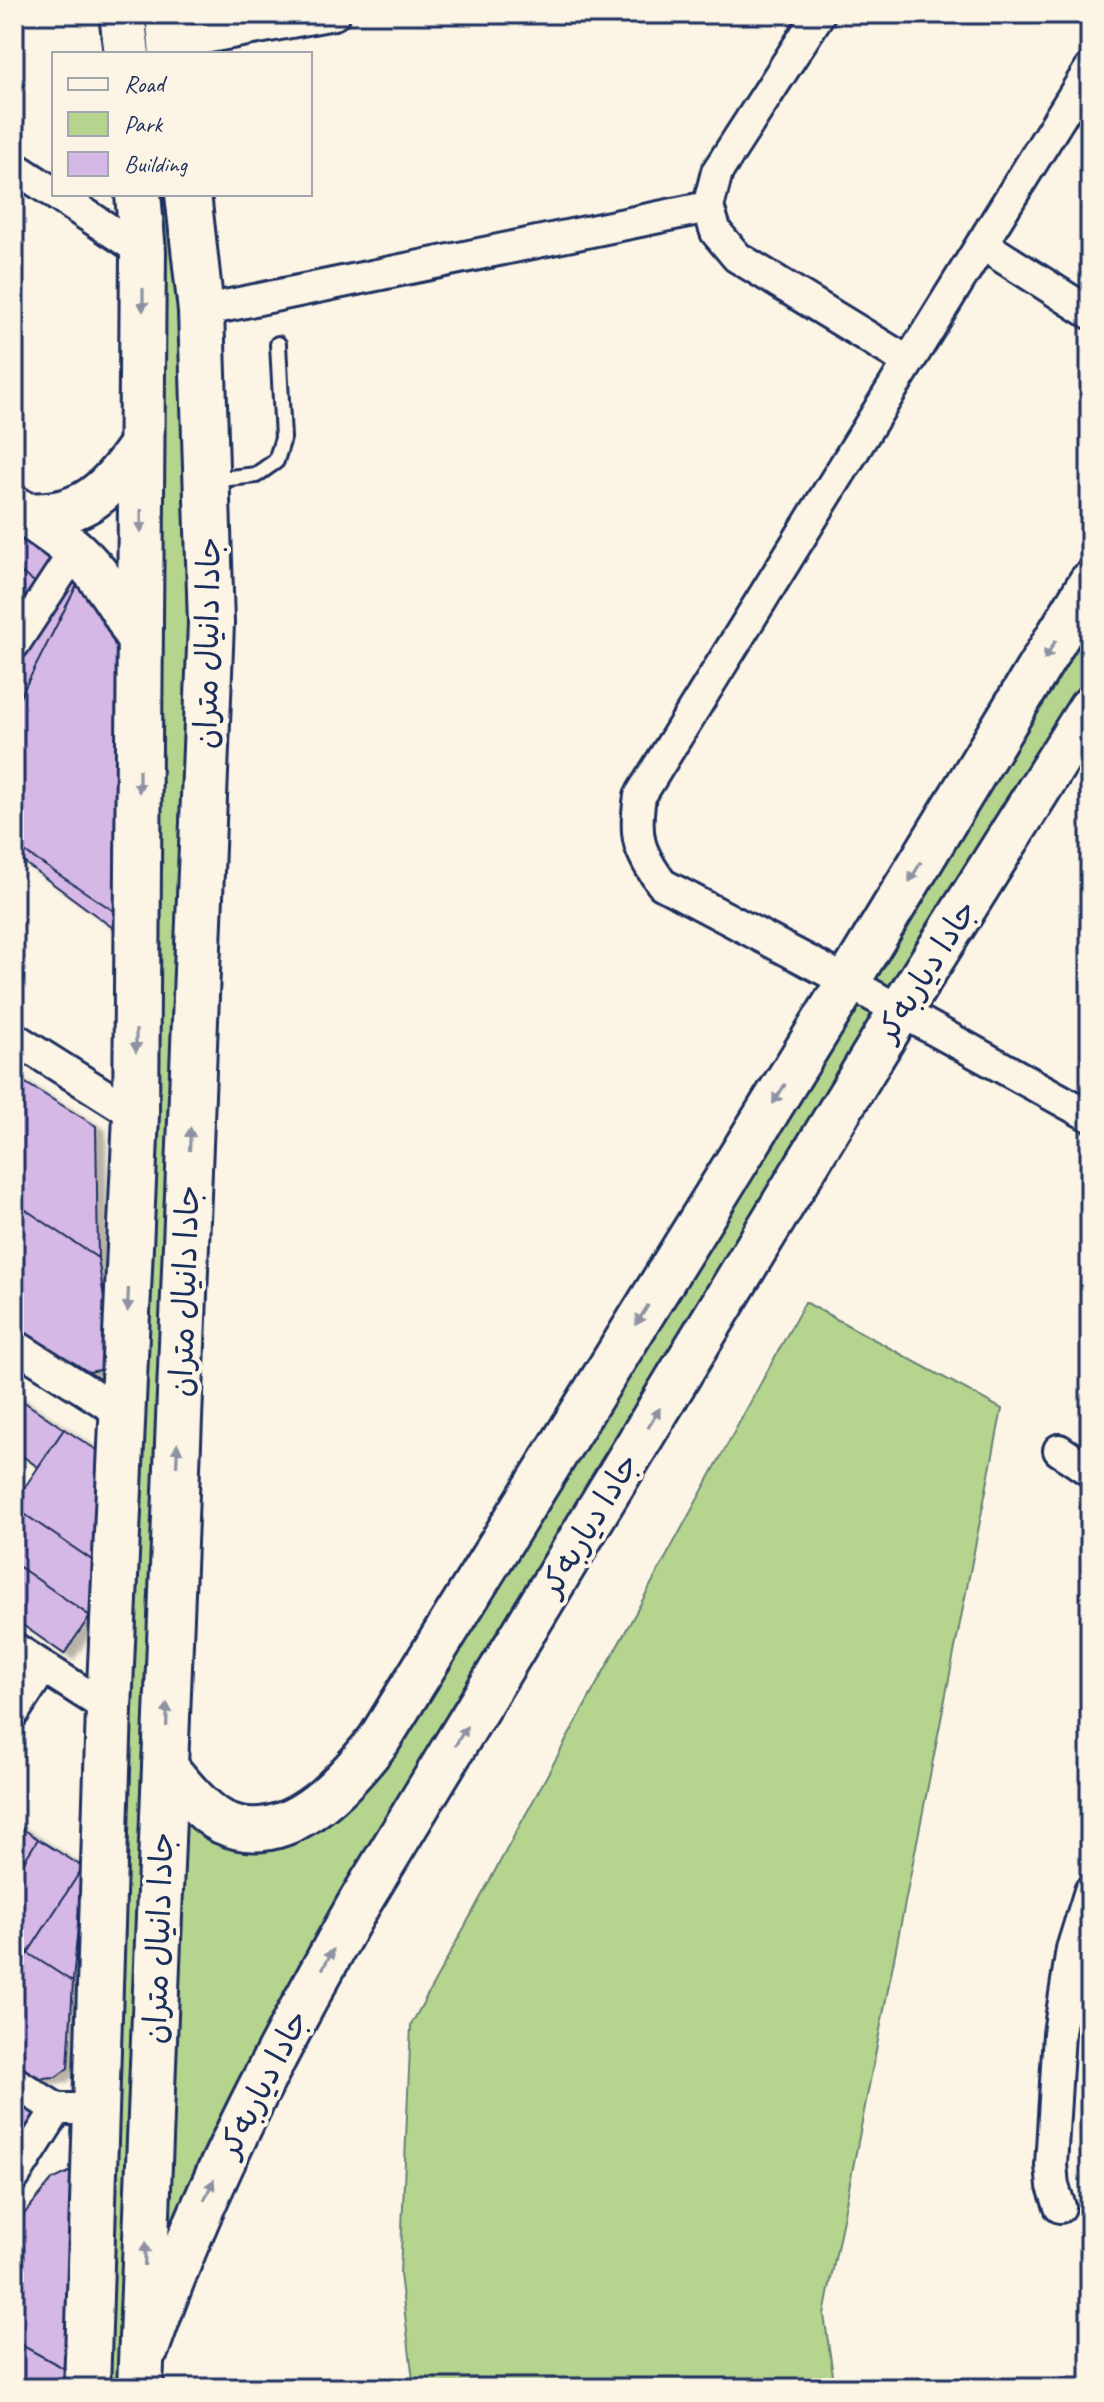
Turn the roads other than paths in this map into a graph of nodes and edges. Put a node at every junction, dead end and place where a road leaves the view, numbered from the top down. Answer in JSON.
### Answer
{"nodes":[{"id":1,"x":122,"y":14,"type":"edge"},
{"id":2,"x":334,"y":14,"type":"edge"},
{"id":3,"x":819,"y":14,"type":"edge"},
{"id":4,"x":170,"y":37,"type":"edge"},
{"id":5,"x":127,"y":52,"type":"edge"},
{"id":6,"x":1090,"y":69,"type":"edge"},
{"id":7,"x":14,"y":167,"type":"edge"},
{"id":8,"x":52,"y":193,"type":"edge"},
{"id":9,"x":57,"y":196,"type":"edge"},
{"id":10,"x":138,"y":196,"type":"edge"},
{"id":11,"x":188,"y":196,"type":"edge"},
{"id":12,"x":708,"y":207,"type":"junction"},
{"id":13,"x":982,"y":244,"type":"junction"},
{"id":14,"x":143,"y":252,"type":"junction"},
{"id":15,"x":201,"y":311,"type":"junction"},
{"id":16,"x":1090,"y":313,"type":"edge"},
{"id":17,"x":278,"y":344,"type":"dead end"},
{"id":18,"x":907,"y":361,"type":"junction"},
{"id":19,"x":142,"y":443,"type":"junction"},
{"id":20,"x":207,"y":480,"type":"junction"},
{"id":21,"x":19,"y":510,"type":"edge"},
{"id":22,"x":75,"y":551,"type":"junction"},
{"id":23,"x":1090,"y":583,"type":"edge"},
{"id":24,"x":14,"y":644,"type":"edge"},
{"id":25,"x":140,"y":644,"type":"junction"},
{"id":26,"x":1090,"y":708,"type":"edge"},
{"id":27,"x":848,"y":982,"type":"junction"},
{"id":28,"x":900,"y":1011,"type":"junction"},
{"id":29,"x":14,"y":1038,"type":"edge"},
{"id":30,"x":136,"y":1115,"type":"junction"},
{"id":31,"x":1090,"y":1116,"type":"edge"},
{"id":32,"x":14,"y":1345,"type":"edge"},
{"id":33,"x":123,"y":1414,"type":"junction"},
{"id":34,"x":1059,"y":1450,"type":"dead end"},
{"id":35,"x":1090,"y":1471,"type":"edge"},
{"id":36,"x":14,"y":1648,"type":"edge"},
{"id":37,"x":43,"y":1667,"type":"junction"},
{"id":38,"x":109,"y":1709,"type":"junction"},
{"id":39,"x":14,"y":1712,"type":"edge"},
{"id":40,"x":165,"y":1766,"type":"junction"},
{"id":41,"x":1090,"y":1891,"type":"edge"},
{"id":42,"x":14,"y":2082,"type":"edge"},
{"id":43,"x":78,"y":2109,"type":"junction"},
{"id":44,"x":14,"y":2177,"type":"edge"},
{"id":45,"x":1060,"y":2207,"type":"dead end"},
{"id":46,"x":140,"y":2378,"type":"edge"},
{"id":47,"x":87,"y":2388,"type":"edge"}],
"edges":[{"from":1,"to":5,"type":"main road"},
{"from":2,"to":4,"type":"street"},
{"from":3,"to":12,"type":"street"},
{"from":6,"to":13,"type":"street"},
{"from":7,"to":8,"type":"street"},
{"from":9,"to":14,"type":"street"},
{"from":10,"to":14,"type":"main road","name":"جادا دانيال متران"},
{"from":11,"to":15,"type":"main road","name":"جادا دانيال متران"},
{"from":12,"to":15,"type":"street"},
{"from":12,"to":18,"type":"street"},
{"from":13,"to":16,"type":"street"},
{"from":13,"to":18,"type":"street"},
{"from":14,"to":19,"type":"main road","name":"جادا دانيال متران","one_way":true},
{"from":15,"to":20,"type":"main road","name":"جادا دانيال متران"},
{"from":17,"to":20,"type":"lane"},
{"from":18,"to":27,"type":"street"},
{"from":19,"to":21,"type":"main road"},
{"from":19,"to":25,"type":"main road","name":"جادا دانيال متران","one_way":true},
{"from":40,"to":20,"type":"main road","name":"جادا دانيال متران","one_way":true},
{"from":21,"to":22,"type":"main road"},
{"from":22,"to":24,"type":"street"},
{"from":22,"to":25,"type":"main road"},
{"from":23,"to":27,"type":"main road","name":"جادا دیاربه‌كر","one_way":true},
{"from":25,"to":30,"type":"main road","name":"جادا دانيال متران","one_way":true},
{"from":26,"to":28,"type":"main road","name":"جادا دیاربه‌كر"},
{"from":27,"to":28,"type":"street"},
{"from":27,"to":40,"type":"main road","name":"جادا دیاربه‌كر","one_way":true},
{"from":28,"to":31,"type":"street"},
{"from":46,"to":28,"type":"main road","name":"جادا دیاربه‌كر","one_way":true},
{"from":29,"to":30,"type":"street"},
{"from":30,"to":33,"type":"main road","name":"جادا دانيال متران","one_way":true},
{"from":32,"to":33,"type":"street"},
{"from":33,"to":38,"type":"main road","name":"جادا دانيال متران"},
{"from":34,"to":35,"type":"street"},
{"from":36,"to":37,"type":"street"},
{"from":37,"to":38,"type":"street"},
{"from":37,"to":39,"type":"street"},
{"from":38,"to":43,"type":"main road","name":"جادا دانيال متران"},
{"from":46,"to":40,"type":"main road","name":"جادا دانيال متران","one_way":true},
{"from":41,"to":45,"type":"street"},
{"from":42,"to":43,"type":"street"},
{"from":43,"to":44,"type":"street"},
{"from":43,"to":47,"type":"main road","name":"جادا دانيال متران"}]}
